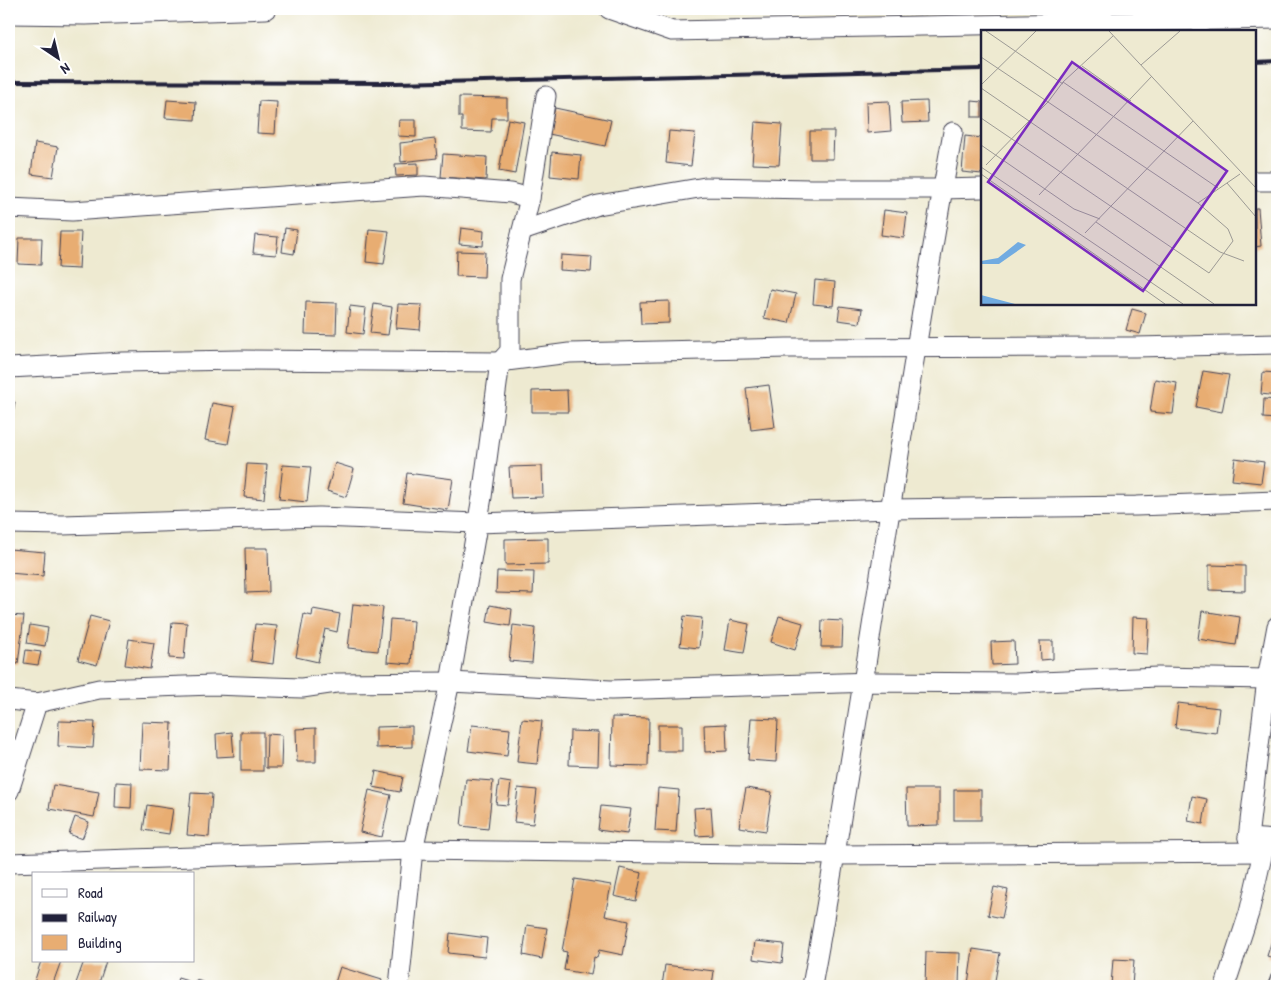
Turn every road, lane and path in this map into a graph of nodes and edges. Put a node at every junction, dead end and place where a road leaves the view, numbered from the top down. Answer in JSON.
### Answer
{"nodes":[{"id":1,"x":266,"y":9,"type":"edge"},
{"id":2,"x":609,"y":9,"type":"edge"},
{"id":3,"x":9,"y":14,"type":"edge"},
{"id":4,"x":1277,"y":19,"type":"edge"},
{"id":5,"x":546,"y":96,"type":"dead end"},
{"id":6,"x":953,"y":132,"type":"dead end"},
{"id":7,"x":1256,"y":181,"type":"edge"},
{"id":8,"x":1277,"y":181,"type":"edge"},
{"id":9,"x":981,"y":188,"type":"edge"},
{"id":10,"x":942,"y":189,"type":"junction"},
{"id":11,"x":530,"y":198,"type":"junction"},
{"id":12,"x":9,"y":208,"type":"edge"},
{"id":13,"x":522,"y":230,"type":"junction"},
{"id":14,"x":1277,"y":344,"type":"edge"},
{"id":15,"x":916,"y":348,"type":"junction"},
{"id":16,"x":500,"y":362,"type":"junction"},
{"id":17,"x":9,"y":368,"type":"edge"},
{"id":18,"x":1277,"y":502,"type":"edge"},
{"id":19,"x":891,"y":509,"type":"junction"},
{"id":20,"x":477,"y":523,"type":"junction"},
{"id":21,"x":9,"y":524,"type":"edge"},
{"id":22,"x":1277,"y":626,"type":"edge"},
{"id":23,"x":1272,"y":679,"type":"edge"},
{"id":24,"x":450,"y":682,"type":"junction"},
{"id":25,"x":863,"y":683,"type":"junction"},
{"id":26,"x":9,"y":700,"type":"edge"},
{"id":27,"x":37,"y":703,"type":"junction"},
{"id":28,"x":9,"y":790,"type":"edge"},
{"id":29,"x":1270,"y":846,"type":"edge"},
{"id":30,"x":413,"y":850,"type":"junction"},
{"id":31,"x":836,"y":855,"type":"junction"},
{"id":32,"x":9,"y":863,"type":"edge"},
{"id":33,"x":399,"y":986,"type":"edge"},
{"id":34,"x":812,"y":986,"type":"edge"},
{"id":35,"x":1225,"y":986,"type":"edge"}],
"edges":[{"from":1,"to":3,"type":"street"},
{"from":2,"to":4,"type":"street"},
{"from":5,"to":11,"type":"street"},
{"from":6,"to":10,"type":"street"},
{"from":7,"to":8,"type":"street"},
{"from":9,"to":10,"type":"street"},
{"from":10,"to":13,"type":"street"},
{"from":10,"to":15,"type":"street"},
{"from":11,"to":12,"type":"street"},
{"from":11,"to":13,"type":"street"},
{"from":13,"to":16,"type":"street"},
{"from":14,"to":15,"type":"street"},
{"from":15,"to":16,"type":"street"},
{"from":15,"to":19,"type":"street"},
{"from":16,"to":17,"type":"street"},
{"from":16,"to":20,"type":"street"},
{"from":18,"to":19,"type":"street"},
{"from":19,"to":20,"type":"street"},
{"from":19,"to":25,"type":"street"},
{"from":20,"to":21,"type":"street"},
{"from":20,"to":24,"type":"street"},
{"from":22,"to":23,"type":"street"},
{"from":23,"to":25,"type":"street"},
{"from":23,"to":29,"type":"street"},
{"from":24,"to":25,"type":"street"},
{"from":24,"to":27,"type":"street"},
{"from":24,"to":30,"type":"street"},
{"from":25,"to":31,"type":"street"},
{"from":26,"to":27,"type":"street"},
{"from":27,"to":28,"type":"street"},
{"from":29,"to":31,"type":"street"},
{"from":29,"to":35,"type":"street"},
{"from":30,"to":31,"type":"street"},
{"from":30,"to":32,"type":"street"},
{"from":30,"to":33,"type":"street"},
{"from":31,"to":34,"type":"street"}]}
